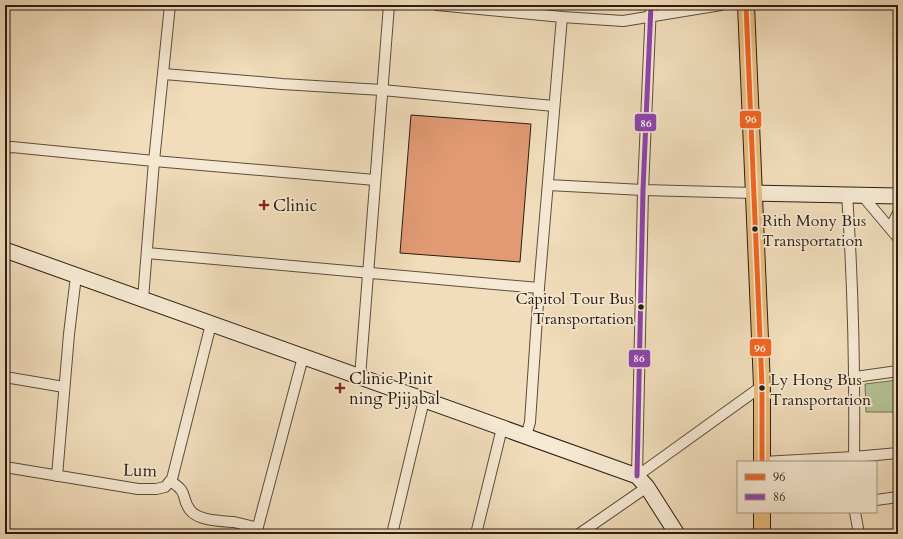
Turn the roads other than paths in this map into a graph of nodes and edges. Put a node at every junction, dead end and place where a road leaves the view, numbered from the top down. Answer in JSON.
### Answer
{"nodes":[{"id":1,"x":170,"y":5,"type":"edge"},
{"id":2,"x":389,"y":5,"type":"edge"},
{"id":3,"x":437,"y":5,"type":"edge"},
{"id":4,"x":650,"y":5,"type":"edge"},
{"id":5,"x":721,"y":5,"type":"edge"},
{"id":6,"x":746,"y":5,"type":"edge"},
{"id":7,"x":562,"y":17,"type":"junction"},
{"id":8,"x":650,"y":17,"type":"junction"},
{"id":9,"x":164,"y":74,"type":"junction"},
{"id":10,"x":382,"y":90,"type":"junction"},
{"id":11,"x":554,"y":106,"type":"junction"},
{"id":12,"x":5,"y":148,"type":"edge"},
{"id":13,"x":154,"y":161,"type":"junction"},
{"id":14,"x":375,"y":180,"type":"junction"},
{"id":15,"x":548,"y":185,"type":"junction"},
{"id":16,"x":643,"y":190,"type":"junction"},
{"id":17,"x":754,"y":193,"type":"junction"},
{"id":18,"x":854,"y":194,"type":"junction"},
{"id":19,"x":898,"y":196,"type":"edge"},
{"id":20,"x":898,"y":213,"type":"edge"},
{"id":21,"x":890,"y":228,"type":"junction"},
{"id":22,"x":898,"y":238,"type":"edge"},
{"id":23,"x":5,"y":250,"type":"edge"},
{"id":24,"x":147,"y":253,"type":"junction"},
{"id":25,"x":368,"y":273,"type":"junction"},
{"id":26,"x":76,"y":276,"type":"junction"},
{"id":27,"x":538,"y":288,"type":"junction"},
{"id":28,"x":143,"y":299,"type":"junction"},
{"id":29,"x":211,"y":324,"type":"junction"},
{"id":30,"x":303,"y":357,"type":"junction"},
{"id":31,"x":898,"y":371,"type":"edge"},
{"id":32,"x":360,"y":376,"type":"junction"},
{"id":33,"x":5,"y":377,"type":"edge"},
{"id":34,"x":855,"y":377,"type":"junction"},
{"id":35,"x":762,"y":386,"type":"junction"},
{"id":36,"x":64,"y":387,"type":"junction"},
{"id":37,"x":424,"y":400,"type":"junction"},
{"id":38,"x":502,"y":428,"type":"junction"},
{"id":39,"x":526,"y":436,"type":"junction"},
{"id":40,"x":898,"y":452,"type":"edge"},
{"id":41,"x":848,"y":459,"type":"edge"},
{"id":42,"x":762,"y":461,"type":"edge"},
{"id":43,"x":791,"y":461,"type":"edge"},
{"id":44,"x":5,"y":467,"type":"edge"},
{"id":45,"x":57,"y":476,"type":"junction"},
{"id":46,"x":170,"y":481,"type":"junction"},
{"id":47,"x":642,"y":481,"type":"junction"},
{"id":48,"x":898,"y":497,"type":"edge"},
{"id":49,"x":877,"y":500,"type":"edge"},
{"id":50,"x":762,"y":513,"type":"edge"},
{"id":51,"x":855,"y":513,"type":"edge"},
{"id":52,"x":257,"y":531,"type":"edge"},
{"id":53,"x":392,"y":534,"type":"edge"},
{"id":54,"x":476,"y":534,"type":"edge"},
{"id":55,"x":579,"y":534,"type":"edge"},
{"id":56,"x":677,"y":534,"type":"edge"},
{"id":57,"x":762,"y":534,"type":"edge"},
{"id":58,"x":859,"y":534,"type":"edge"}],
"edges":[{"from":1,"to":9,"type":"street"},
{"from":2,"to":10,"type":"street"},
{"from":3,"to":7,"type":"street"},
{"from":4,"to":8,"type":"street"},
{"from":5,"to":8,"type":"street"},
{"from":6,"to":17,"type":"main road"},
{"from":7,"to":8,"type":"street"},
{"from":7,"to":11,"type":"street"},
{"from":8,"to":16,"type":"street"},
{"from":9,"to":10,"type":"street"},
{"from":9,"to":13,"type":"street"},
{"from":10,"to":11,"type":"street"},
{"from":10,"to":14,"type":"street"},
{"from":11,"to":15,"type":"street"},
{"from":12,"to":13,"type":"street"},
{"from":13,"to":14,"type":"street"},
{"from":13,"to":24,"type":"street"},
{"from":14,"to":25,"type":"street"},
{"from":15,"to":16,"type":"street"},
{"from":15,"to":27,"type":"street"},
{"from":16,"to":17,"type":"street"},
{"from":16,"to":47,"type":"street"},
{"from":17,"to":18,"type":"main road"},
{"from":17,"to":35,"type":"main road"},
{"from":18,"to":19,"type":"main road"},
{"from":18,"to":21,"type":"street"},
{"from":18,"to":34,"type":"street"},
{"from":20,"to":21,"type":"street"},
{"from":21,"to":22,"type":"street"},
{"from":23,"to":26,"type":"main road"},
{"from":24,"to":25,"type":"street"},
{"from":24,"to":28,"type":"street"},
{"from":25,"to":27,"type":"street"},
{"from":25,"to":32,"type":"street"},
{"from":26,"to":28,"type":"main road"},
{"from":26,"to":36,"type":"street"},
{"from":27,"to":39,"type":"street"},
{"from":28,"to":29,"type":"main road"},
{"from":29,"to":30,"type":"main road"},
{"from":29,"to":46,"type":"street","name":"Lum"},
{"from":30,"to":32,"type":"main road"},
{"from":30,"to":52,"type":"street"},
{"from":31,"to":34,"type":"street"},
{"from":32,"to":37,"type":"main road"},
{"from":33,"to":36,"type":"street"},
{"from":34,"to":41,"type":"street"},
{"from":35,"to":42,"type":"main road"},
{"from":35,"to":47,"type":"street"},
{"from":36,"to":45,"type":"street"},
{"from":37,"to":38,"type":"main road"},
{"from":37,"to":53,"type":"street"},
{"from":38,"to":39,"type":"main road"},
{"from":38,"to":54,"type":"street"},
{"from":39,"to":47,"type":"main road"},
{"from":40,"to":41,"type":"street"},
{"from":41,"to":43,"type":"street"},
{"from":44,"to":45,"type":"street","name":"Lum"},
{"from":45,"to":46,"type":"street","name":"Lum"},
{"from":46,"to":52,"type":"street"},
{"from":47,"to":55,"type":"street"},
{"from":47,"to":56,"type":"main road"},
{"from":48,"to":49,"type":"street"},
{"from":50,"to":57,"type":"main road"},
{"from":51,"to":58,"type":"street"}]}
